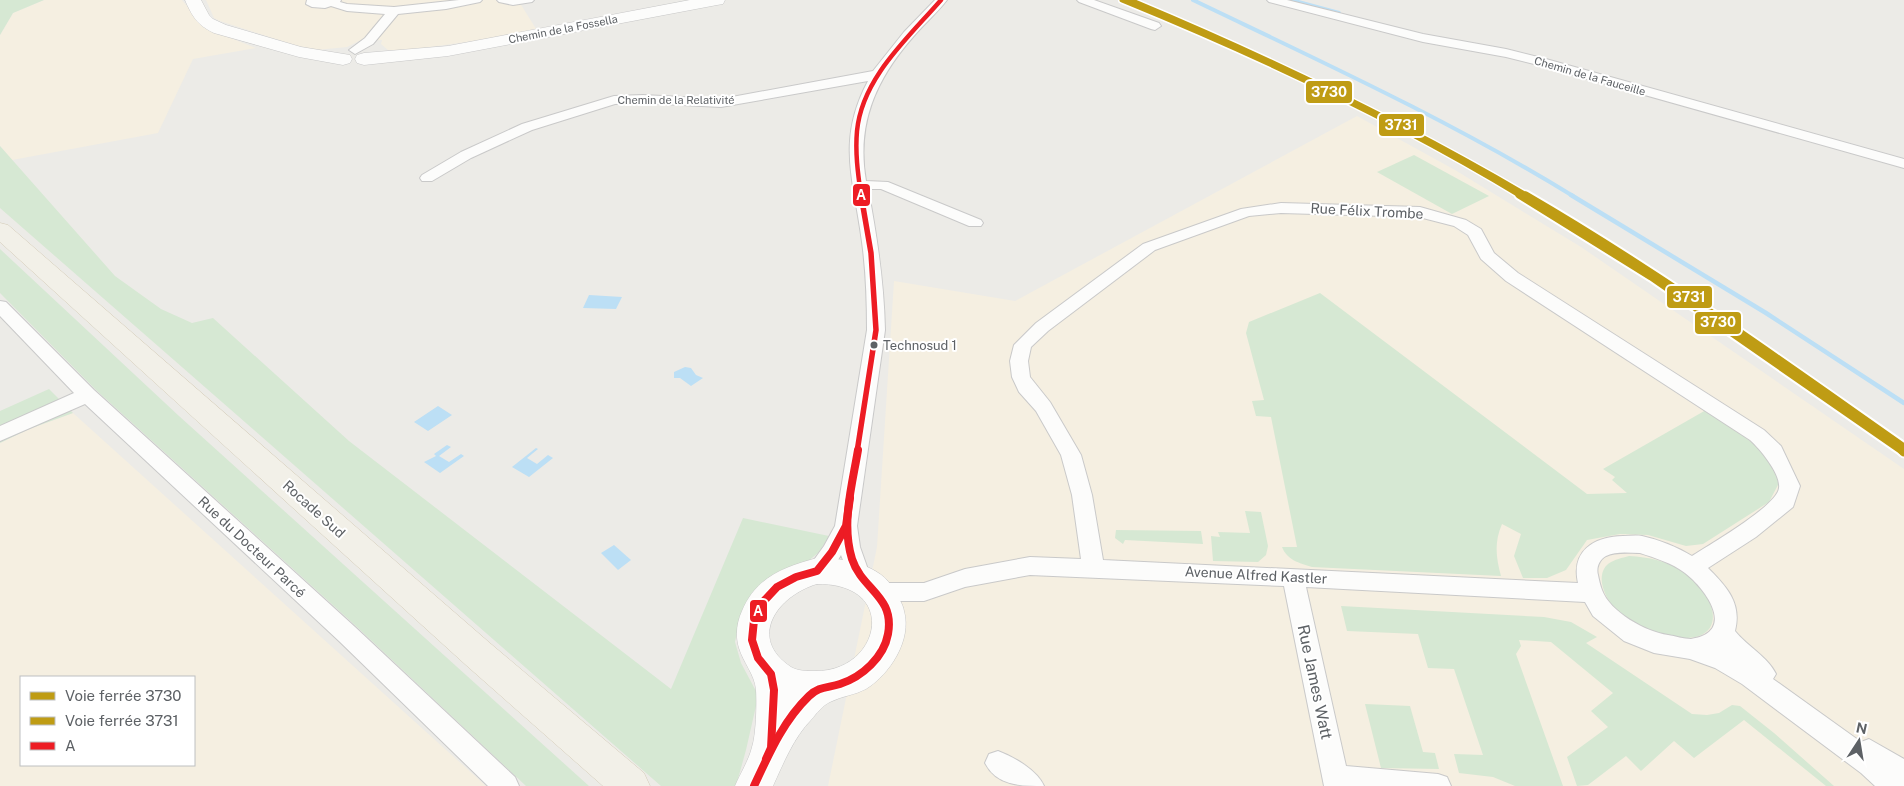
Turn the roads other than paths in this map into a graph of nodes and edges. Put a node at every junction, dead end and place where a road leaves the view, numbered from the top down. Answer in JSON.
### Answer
{"nodes":[{"id":1,"x":193,"y":0,"type":"edge"},
{"id":2,"x":314,"y":0,"type":"edge"},
{"id":3,"x":503,"y":0,"type":"edge"},
{"id":4,"x":528,"y":0,"type":"edge"},
{"id":5,"x":716,"y":0,"type":"edge"},
{"id":6,"x":941,"y":0,"type":"edge"},
{"id":7,"x":1082,"y":0,"type":"edge"},
{"id":8,"x":1273,"y":0,"type":"edge"},
{"id":9,"x":486,"y":1,"type":"edge"},
{"id":10,"x":333,"y":2,"type":"edge"},
{"id":11,"x":394,"y":11,"type":"junction"},
{"id":12,"x":1155,"y":26,"type":"dead end"},
{"id":13,"x":360,"y":52,"type":"junction"},
{"id":14,"x":878,"y":74,"type":"junction"},
{"id":15,"x":1904,"y":164,"type":"edge"},
{"id":16,"x":427,"y":178,"type":"dead end"},
{"id":17,"x":860,"y":185,"type":"junction"},
{"id":18,"x":975,"y":223,"type":"dead end"},
{"id":19,"x":0,"y":230,"type":"edge"},
{"id":20,"x":0,"y":306,"type":"edge"},
{"id":21,"x":87,"y":395,"type":"junction"},
{"id":22,"x":0,"y":434,"type":"edge"},
{"id":23,"x":846,"y":526,"type":"junction"},
{"id":24,"x":1693,"y":567,"type":"junction"},
{"id":25,"x":1092,"y":568,"type":"junction"},
{"id":26,"x":818,"y":571,"type":"junction"},
{"id":27,"x":1293,"y":578,"type":"junction"},
{"id":28,"x":924,"y":592,"type":"junction"},
{"id":29,"x":1591,"y":593,"type":"junction"},
{"id":30,"x":876,"y":597,"type":"junction"},
{"id":31,"x":1723,"y":634,"type":"junction"},
{"id":32,"x":1690,"y":649,"type":"junction"},
{"id":33,"x":771,"y":674,"type":"junction"},
{"id":34,"x":820,"y":688,"type":"junction"},
{"id":35,"x":771,"y":748,"type":"junction"},
{"id":36,"x":998,"y":763,"type":"dead end"},
{"id":37,"x":1904,"y":773,"type":"edge"},
{"id":38,"x":1336,"y":782,"type":"edge"},
{"id":39,"x":506,"y":786,"type":"edge"},
{"id":40,"x":631,"y":786,"type":"edge"},
{"id":41,"x":754,"y":786,"type":"edge"},
{"id":42,"x":1031,"y":786,"type":"edge"},
{"id":43,"x":1438,"y":786,"type":"edge"},
{"id":44,"x":1893,"y":786,"type":"edge"}],
"edges":[{"from":1,"to":13,"type":"street","name":"Chemin de la Fossella"},
{"from":2,"to":10,"type":"street"},
{"from":3,"to":4,"type":"street"},
{"from":5,"to":13,"type":"street","name":"Chemin de la Fossella"},
{"from":6,"to":14,"type":"street"},
{"from":7,"to":12,"type":"street"},
{"from":8,"to":15,"type":"street","name":"Chemin de la Fauceille"},
{"from":9,"to":11,"type":"street"},
{"from":10,"to":11,"type":"street"},
{"from":11,"to":13,"type":"street"},
{"from":14,"to":16,"type":"street","name":"Chemin de la Relativité"},
{"from":14,"to":17,"type":"street"},
{"from":17,"to":18,"type":"street"},
{"from":17,"to":23,"type":"street"},
{"from":19,"to":40,"type":"main road","name":"Rocade Sud"},
{"from":20,"to":21,"type":"street","name":"Rue du Docteur Parcé"},
{"from":21,"to":22,"type":"street"},
{"from":21,"to":39,"type":"street","name":"Rue du Docteur Parcé"},
{"from":23,"to":26,"type":"street"},
{"from":23,"to":30,"type":"street"},
{"from":24,"to":25,"type":"street","name":"Rue Félix Trombe"},
{"from":24,"to":29,"type":"street"},
{"from":24,"to":31,"type":"street"},
{"from":25,"to":27,"type":"street","name":"Avenue Alfred Kastler"},
{"from":25,"to":28,"type":"street","name":"Avenue Alfred Kastler"},
{"from":26,"to":30,"type":"street"},
{"from":26,"to":33,"type":"street"},
{"from":27,"to":29,"type":"street","name":"Avenue Alfred Kastler"},
{"from":27,"to":38,"type":"street","name":"Rue James Watt"},
{"from":28,"to":30,"type":"street"},
{"from":28,"to":30,"type":"street"},
{"from":29,"to":32,"type":"street"},
{"from":30,"to":34,"type":"street"},
{"from":31,"to":32,"type":"street"},
{"from":31,"to":37,"type":"street"},
{"from":32,"to":44,"type":"street"},
{"from":33,"to":34,"type":"street"},
{"from":33,"to":35,"type":"street"},
{"from":34,"to":35,"type":"street"},
{"from":35,"to":41,"type":"street"},
{"from":36,"to":42,"type":"street"},
{"from":38,"to":43,"type":"street"}]}
